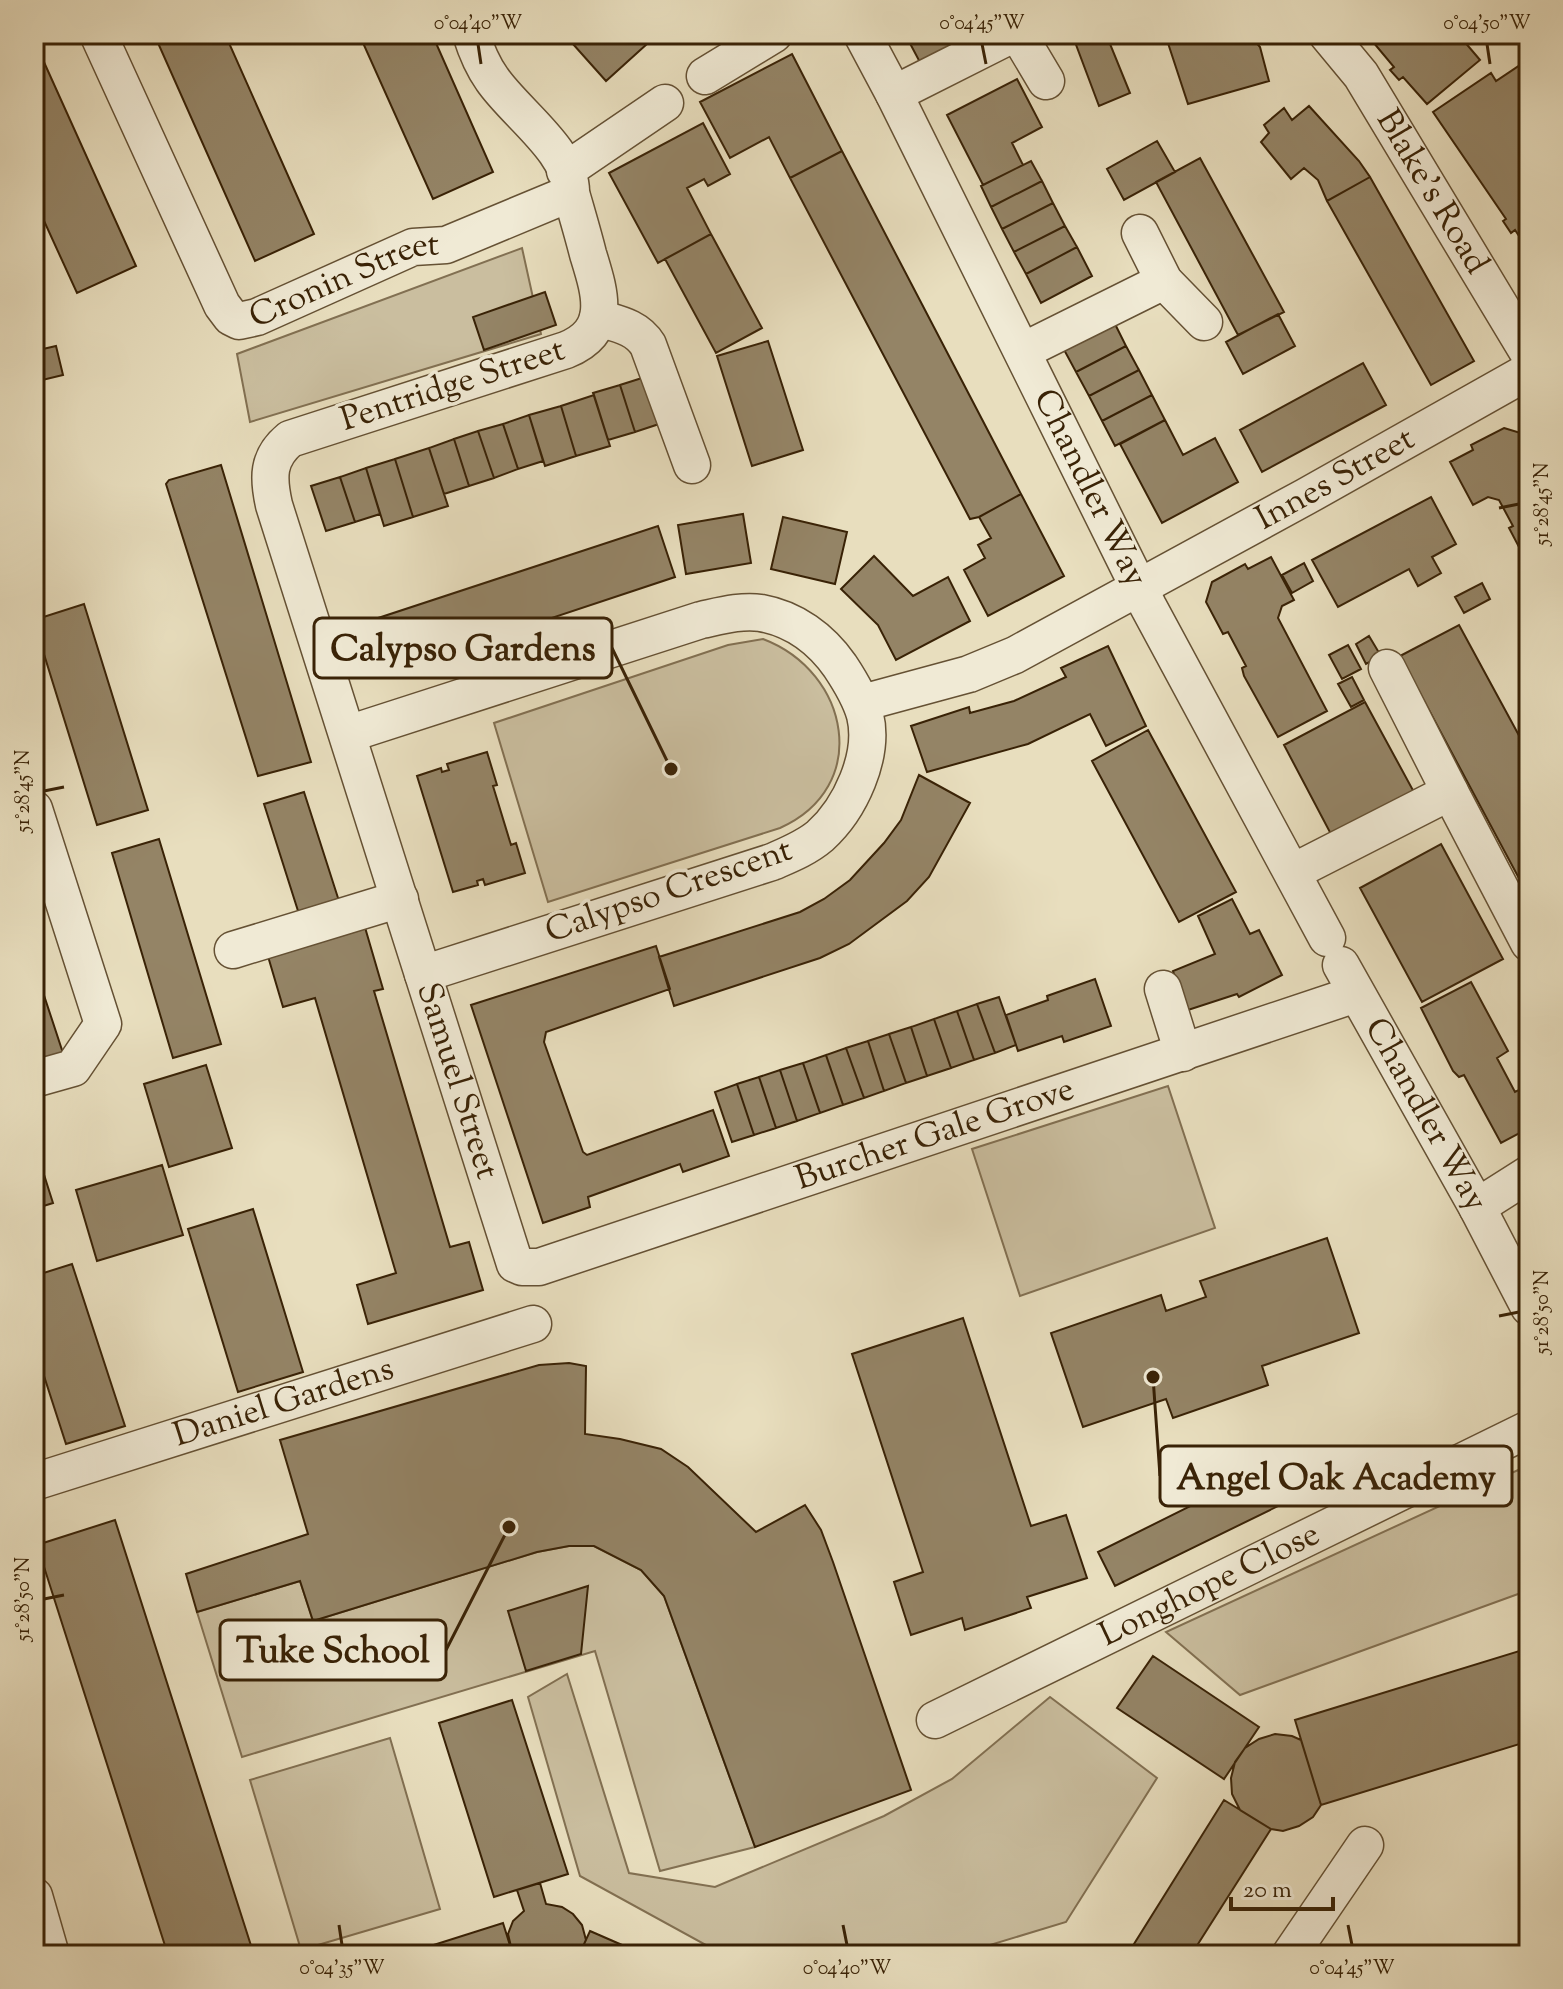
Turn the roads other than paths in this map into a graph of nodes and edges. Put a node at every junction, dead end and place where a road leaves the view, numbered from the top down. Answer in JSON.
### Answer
{"nodes":[{"id":1,"x":98,"y":34,"type":"edge"},
{"id":2,"x":471,"y":34,"type":"edge"},
{"id":3,"x":774,"y":34,"type":"edge"},
{"id":4,"x":862,"y":34,"type":"edge"},
{"id":5,"x":1015,"y":34,"type":"edge"},
{"id":6,"x":1327,"y":34,"type":"edge"},
{"id":7,"x":705,"y":76,"type":"dead end"},
{"id":8,"x":1046,"y":81,"type":"dead end"},
{"id":9,"x":894,"y":94,"type":"junction"},
{"id":10,"x":665,"y":103,"type":"dead end"},
{"id":11,"x":568,"y":182,"type":"junction"},
{"id":12,"x":1140,"y":233,"type":"dead end"},
{"id":13,"x":1164,"y":281,"type":"junction"},
{"id":14,"x":598,"y":318,"type":"junction"},
{"id":15,"x":1204,"y":322,"type":"dead end"},
{"id":16,"x":1023,"y":351,"type":"junction"},
{"id":17,"x":1529,"y":354,"type":"edge"},
{"id":18,"x":1529,"y":371,"type":"edge"},
{"id":19,"x":271,"y":461,"type":"joint"},
{"id":20,"x":692,"y":465,"type":"dead end"},
{"id":21,"x":1139,"y":588,"type":"junction"},
{"id":22,"x":1387,"y":668,"type":"dead end"},
{"id":23,"x":862,"y":703,"type":"junction"},
{"id":24,"x":348,"y":734,"type":"junction"},
{"id":25,"x":1450,"y":792,"type":"junction"},
{"id":26,"x":34,"y":809,"type":"edge"},
{"id":27,"x":1293,"y":872,"type":"junction"},
{"id":28,"x":400,"y":899,"type":"junction"},
{"id":29,"x":1529,"y":943,"type":"edge"},
{"id":30,"x":233,"y":950,"type":"dead end"},
{"id":31,"x":1341,"y":965,"type":"junction"},
{"id":32,"x":423,"y":974,"type":"junction"},
{"id":33,"x":1163,"y":989,"type":"dead end"},
{"id":34,"x":1183,"y":1053,"type":"junction"},
{"id":35,"x":34,"y":1079,"type":"edge"},
{"id":36,"x":1529,"y":1174,"type":"edge"},
{"id":37,"x":1477,"y":1207,"type":"junction"},
{"id":38,"x":515,"y":1264,"type":"joint"},
{"id":39,"x":1529,"y":1307,"type":"edge"},
{"id":40,"x":533,"y":1324,"type":"dead end"},
{"id":41,"x":1529,"y":1429,"type":"edge"},
{"id":42,"x":34,"y":1482,"type":"edge"},
{"id":43,"x":935,"y":1720,"type":"dead end"},
{"id":44,"x":1365,"y":1845,"type":"dead end"},
{"id":45,"x":34,"y":1896,"type":"edge"},
{"id":46,"x":51,"y":1955,"type":"edge"},
{"id":47,"x":1290,"y":1955,"type":"edge"}],
"edges":[{"from":1,"to":11,"type":"street","name":"Cronin Street"},
{"from":2,"to":11,"type":"street","name":"Pentridge Street"},
{"from":3,"to":7,"type":"street"},
{"from":4,"to":9,"type":"street","name":"Chandler Way"},
{"from":5,"to":8,"type":"street"},
{"from":5,"to":9,"type":"street"},
{"from":6,"to":17,"type":"street","name":"Blake's Road"},
{"from":9,"to":16,"type":"street","name":"Chandler Way"},
{"from":10,"to":11,"type":"street"},
{"from":11,"to":14,"type":"street","name":"Pentridge Street"},
{"from":12,"to":13,"type":"street"},
{"from":13,"to":15,"type":"street"},
{"from":13,"to":16,"type":"street"},
{"from":14,"to":19,"type":"street","name":"Pentridge Street"},
{"from":14,"to":20,"type":"street"},
{"from":16,"to":21,"type":"street","name":"Chandler Way"},
{"from":18,"to":21,"type":"street","name":"Innes Street"},
{"from":19,"to":24,"type":"street","name":"Samuel Street"},
{"from":21,"to":23,"type":"street"},
{"from":21,"to":27,"type":"street","name":"Chandler Way"},
{"from":22,"to":25,"type":"street"},
{"from":23,"to":24,"type":"street","name":"Calypso Crescent"},
{"from":23,"to":32,"type":"street","name":"Calypso Crescent"},
{"from":24,"to":28,"type":"street","name":"Samuel Street"},
{"from":25,"to":27,"type":"street"},
{"from":25,"to":29,"type":"street"},
{"from":26,"to":35,"type":"street"},
{"from":27,"to":31,"type":"street","name":"Chandler Way"},
{"from":28,"to":30,"type":"street"},
{"from":28,"to":32,"type":"street","name":"Samuel Street"},
{"from":31,"to":34,"type":"street","name":"Burcher Gale Grove"},
{"from":31,"to":37,"type":"street","name":"Chandler Way"},
{"from":32,"to":38,"type":"street","name":"Samuel Street"},
{"from":33,"to":34,"type":"street"},
{"from":34,"to":38,"type":"street","name":"Burcher Gale Grove"},
{"from":36,"to":37,"type":"street"},
{"from":37,"to":39,"type":"street","name":"Chandler Way"},
{"from":40,"to":42,"type":"street","name":"Daniel Gardens"},
{"from":41,"to":43,"type":"street","name":"Longhope Close"},
{"from":44,"to":47,"type":"street"},
{"from":45,"to":46,"type":"street"}]}
